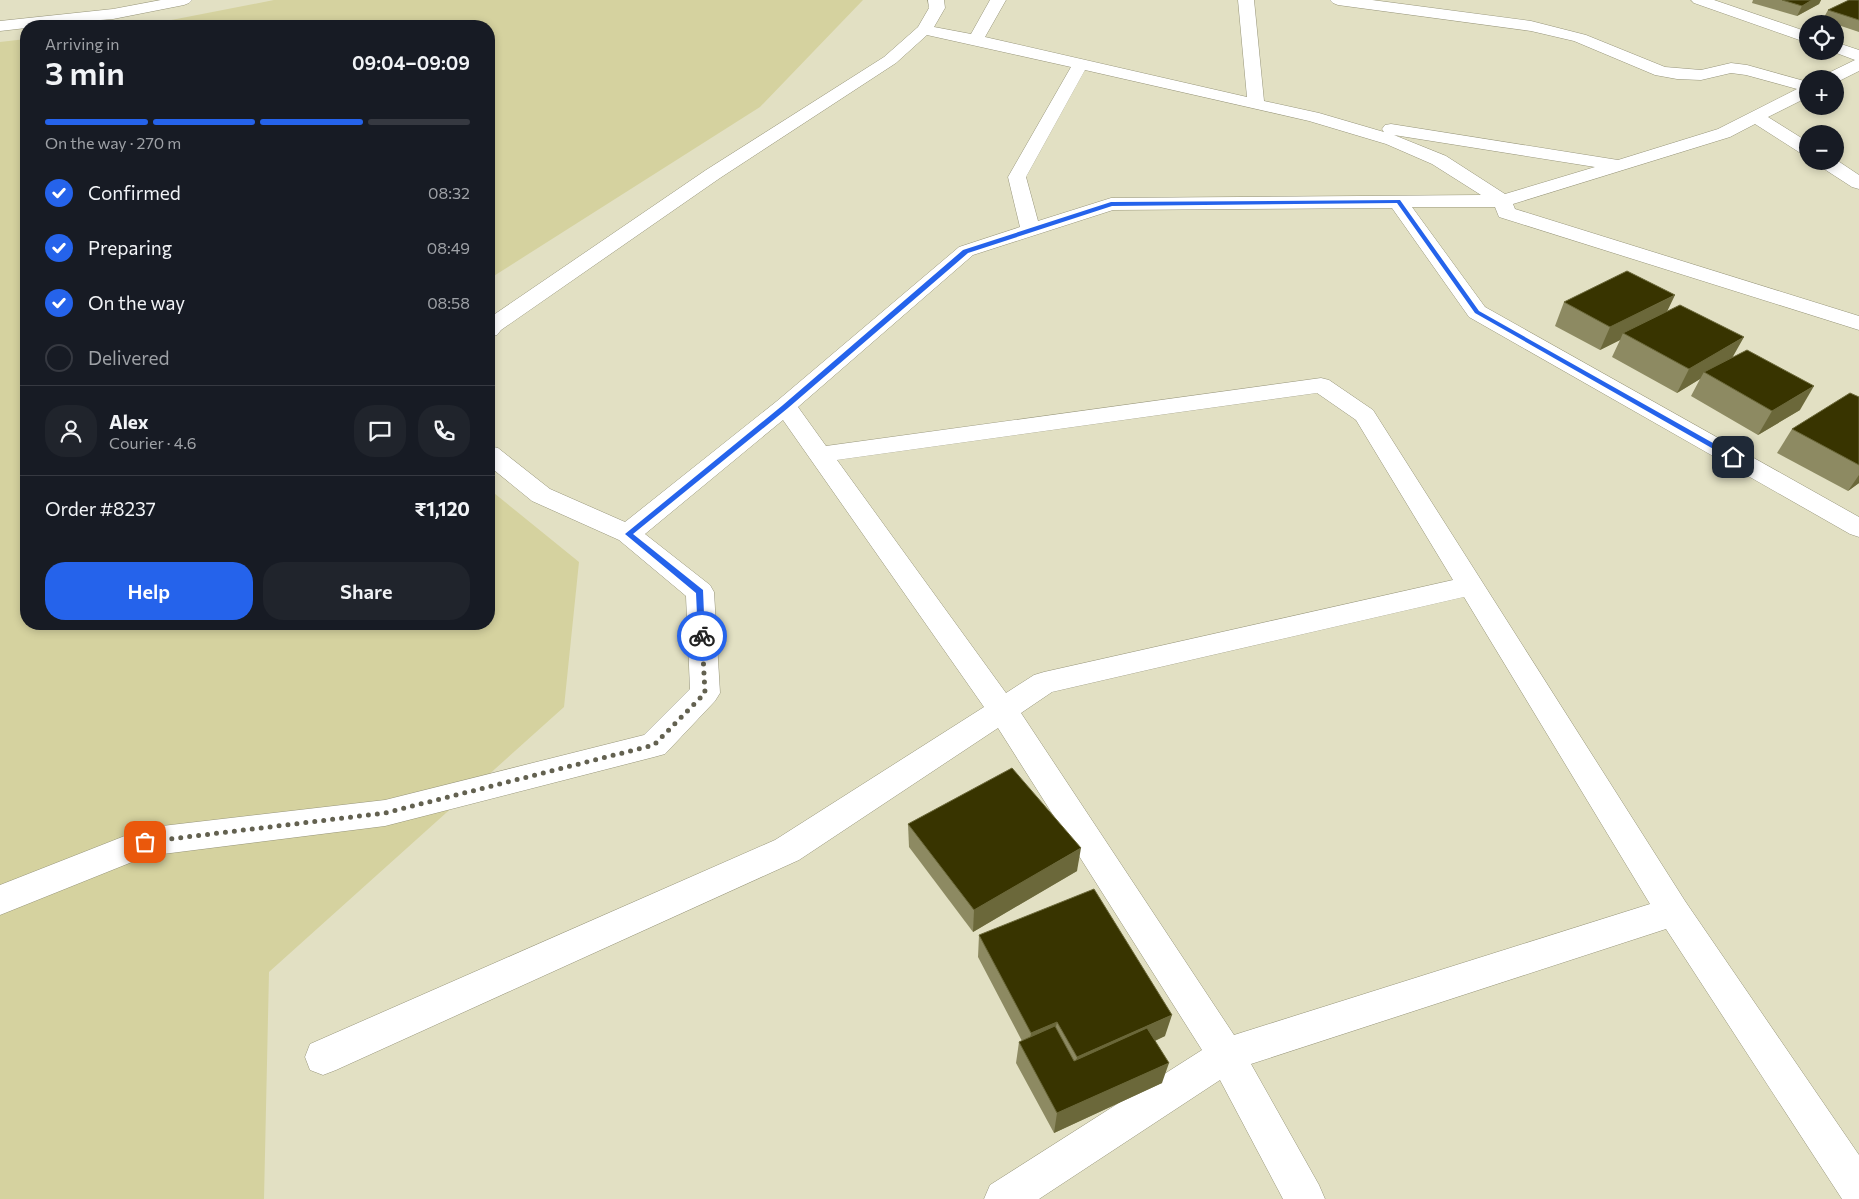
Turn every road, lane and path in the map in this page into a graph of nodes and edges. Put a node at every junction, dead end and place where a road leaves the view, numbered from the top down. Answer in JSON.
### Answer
{"nodes":[{"id":1,"x":184,"y":0,"type":"edge"},
{"id":2,"x":936,"y":0,"type":"edge"},
{"id":3,"x":998,"y":0,"type":"edge"},
{"id":4,"x":1246,"y":0,"type":"edge"},
{"id":5,"x":1338,"y":0,"type":"edge"},
{"id":6,"x":1699,"y":0,"type":"edge"},
{"id":7,"x":56,"y":20,"type":"edge"},
{"id":8,"x":20,"y":24,"type":"edge"},
{"id":9,"x":0,"y":26,"type":"edge"},
{"id":10,"x":924,"y":30,"type":"junction"},
{"id":11,"x":1799,"y":35,"type":"edge"},
{"id":12,"x":976,"y":40,"type":"junction"},
{"id":13,"x":1844,"y":50,"type":"edge"},
{"id":14,"x":1859,"y":56,"type":"edge"},
{"id":15,"x":1081,"y":63,"type":"junction"},
{"id":16,"x":1859,"y":64,"type":"edge"},
{"id":17,"x":1844,"y":72,"type":"edge"},
{"id":18,"x":1799,"y":86,"type":"edge"},
{"id":19,"x":1799,"y":94,"type":"edge"},
{"id":20,"x":1256,"y":104,"type":"junction"},
{"id":21,"x":1312,"y":116,"type":"junction"},
{"id":22,"x":1756,"y":117,"type":"junction"},
{"id":23,"x":1799,"y":144,"type":"edge"},
{"id":24,"x":1619,"y":165,"type":"junction"},
{"id":25,"x":1839,"y":170,"type":"edge"},
{"id":26,"x":1859,"y":183,"type":"edge"},
{"id":27,"x":1503,"y":201,"type":"junction"},
{"id":28,"x":1398,"y":202,"type":"junction"},
{"id":29,"x":1031,"y":230,"type":"junction"},
{"id":30,"x":1859,"y":323,"type":"edge"},
{"id":31,"x":495,"y":324,"type":"edge"},
{"id":32,"x":785,"y":406,"type":"junction"},
{"id":33,"x":820,"y":455,"type":"junction"},
{"id":34,"x":495,"y":459,"type":"edge"},
{"id":35,"x":1859,"y":528,"type":"edge"},
{"id":36,"x":628,"y":534,"type":"junction"},
{"id":37,"x":1471,"y":586,"type":"junction"},
{"id":38,"x":1002,"y":709,"type":"junction"},
{"id":39,"x":0,"y":900,"type":"edge"},
{"id":40,"x":1672,"y":912,"type":"junction"},
{"id":41,"x":1226,"y":1055,"type":"junction"},
{"id":42,"x":323,"y":1057,"type":"dead end"},
{"id":43,"x":1859,"y":1189,"type":"edge"},
{"id":44,"x":1004,"y":1199,"type":"edge"},
{"id":45,"x":1305,"y":1199,"type":"edge"}],
"edges":[{"from":1,"to":7,"type":"street"},
{"from":2,"to":10,"type":"street"},
{"from":3,"to":12,"type":"street"},
{"from":4,"to":20,"type":"street"},
{"from":5,"to":18,"type":"street"},
{"from":6,"to":11,"type":"street"},
{"from":8,"to":9,"type":"street"},
{"from":10,"to":12,"type":"street"},
{"from":10,"to":31,"type":"street"},
{"from":12,"to":15,"type":"street"},
{"from":13,"to":14,"type":"street"},
{"from":15,"to":20,"type":"street"},
{"from":15,"to":29,"type":"street"},
{"from":16,"to":17,"type":"street"},
{"from":19,"to":22,"type":"street"},
{"from":20,"to":21,"type":"street"},
{"from":21,"to":24,"type":"street"},
{"from":21,"to":27,"type":"street"},
{"from":22,"to":23,"type":"street"},
{"from":22,"to":24,"type":"street"},
{"from":24,"to":27,"type":"street"},
{"from":25,"to":26,"type":"street"},
{"from":27,"to":28,"type":"street"},
{"from":27,"to":30,"type":"street"},
{"from":28,"to":29,"type":"street"},
{"from":28,"to":35,"type":"street"},
{"from":29,"to":32,"type":"street"},
{"from":32,"to":33,"type":"street"},
{"from":32,"to":36,"type":"street"},
{"from":33,"to":37,"type":"street"},
{"from":33,"to":38,"type":"street"},
{"from":34,"to":36,"type":"street"},
{"from":36,"to":39,"type":"street"},
{"from":37,"to":38,"type":"street"},
{"from":37,"to":40,"type":"street"},
{"from":38,"to":41,"type":"street"},
{"from":38,"to":42,"type":"street"},
{"from":40,"to":41,"type":"street"},
{"from":40,"to":43,"type":"street"},
{"from":41,"to":44,"type":"street"},
{"from":41,"to":45,"type":"street"}]}
